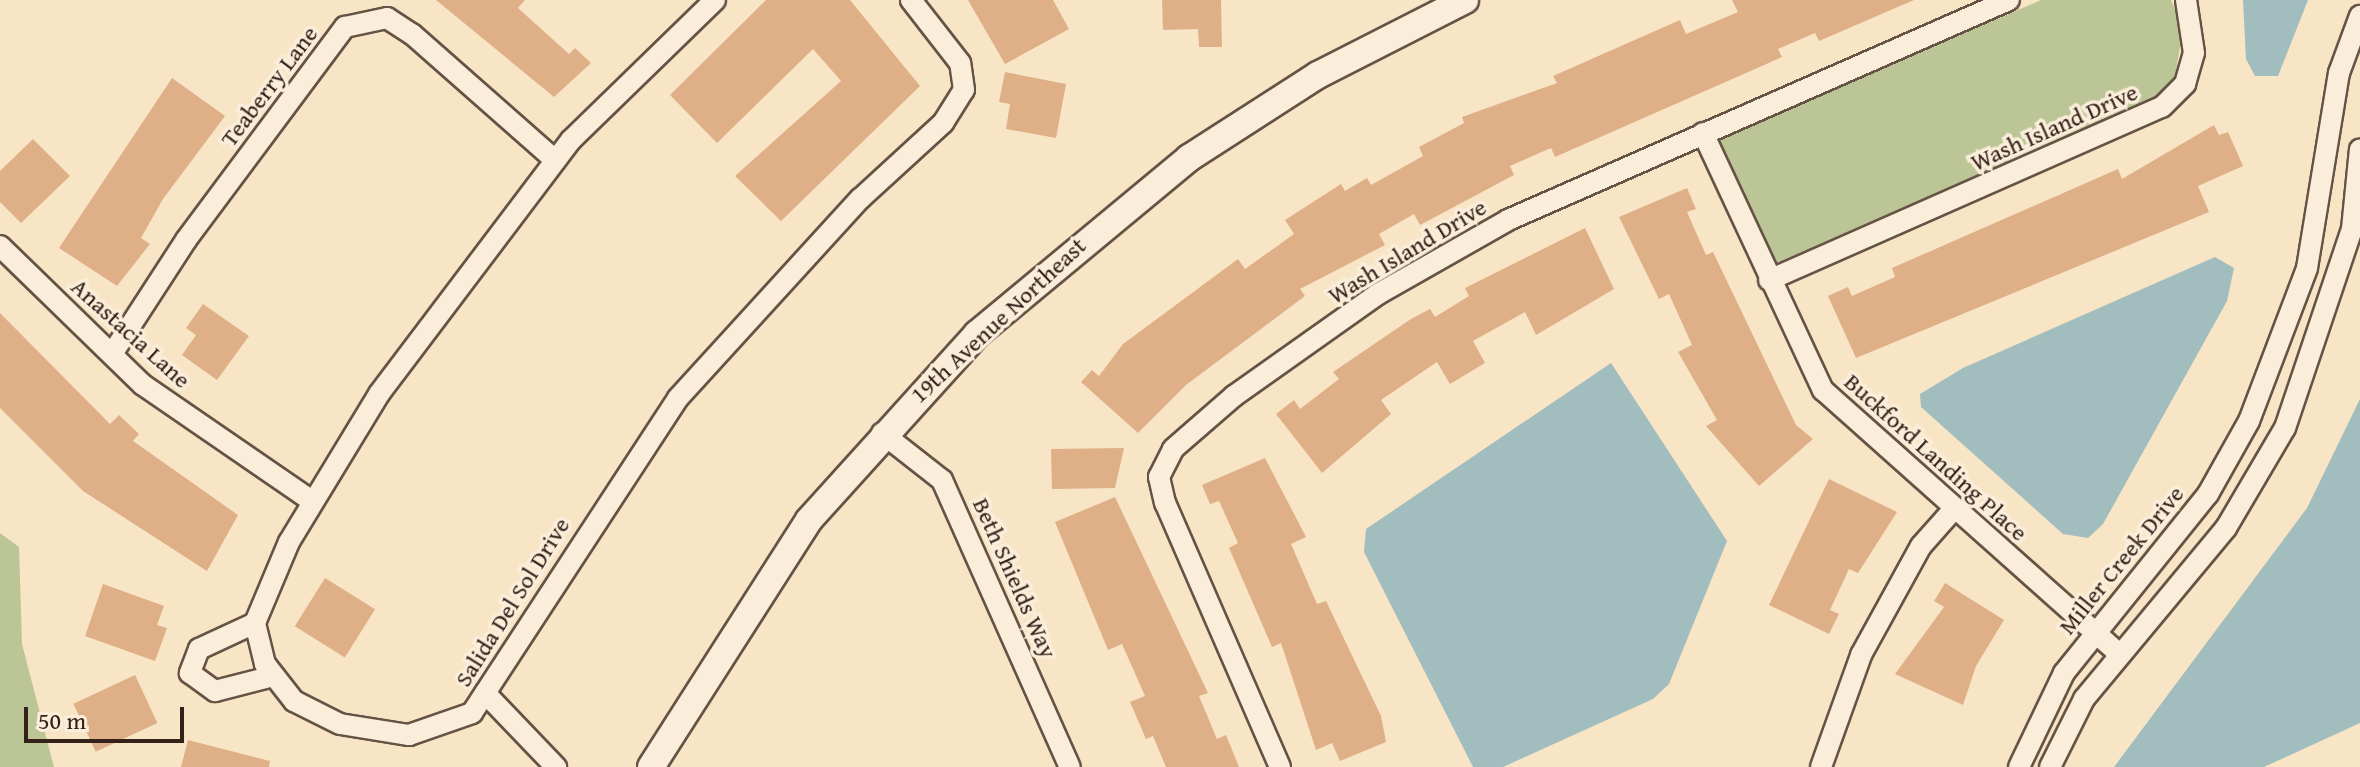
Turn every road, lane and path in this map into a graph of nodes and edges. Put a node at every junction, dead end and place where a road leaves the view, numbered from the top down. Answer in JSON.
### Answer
{"nodes":[{"id":1,"x":715,"y":0,"type":"edge"},
{"id":2,"x":911,"y":0,"type":"edge"},
{"id":3,"x":1465,"y":0,"type":"edge"},
{"id":4,"x":2009,"y":0,"type":"edge"},
{"id":5,"x":2186,"y":0,"type":"edge"},
{"id":6,"x":2360,"y":16,"type":"edge"},
{"id":7,"x":1703,"y":133,"type":"junction"},
{"id":8,"x":2360,"y":149,"type":"edge"},
{"id":9,"x":555,"y":160,"type":"junction"},
{"id":10,"x":2317,"y":223,"type":"junction"},
{"id":11,"x":2357,"y":231,"type":"edge"},
{"id":12,"x":0,"y":246,"type":"edge"},
{"id":13,"x":1769,"y":280,"type":"junction"},
{"id":14,"x":112,"y":354,"type":"junction"},
{"id":15,"x":882,"y":433,"type":"junction"},
{"id":16,"x":313,"y":502,"type":"junction"},
{"id":17,"x":1953,"y":510,"type":"junction"},
{"id":18,"x":255,"y":623,"type":"junction"},
{"id":19,"x":2095,"y":634,"type":"junction"},
{"id":20,"x":2119,"y":654,"type":"junction"},
{"id":21,"x":274,"y":676,"type":"junction"},
{"id":22,"x":485,"y":693,"type":"junction"},
{"id":23,"x":556,"y":767,"type":"edge"},
{"id":24,"x":651,"y":767,"type":"edge"},
{"id":25,"x":1070,"y":767,"type":"edge"},
{"id":26,"x":1280,"y":767,"type":"edge"},
{"id":27,"x":1821,"y":767,"type":"edge"},
{"id":28,"x":2019,"y":767,"type":"edge"},
{"id":29,"x":2050,"y":767,"type":"edge"}],
"edges":[{"from":1,"to":9,"type":"street"},
{"from":2,"to":22,"type":"street","name":"Salida Del Sol Drive"},
{"from":3,"to":15,"type":"street","name":"19th Avenue Northeast"},
{"from":4,"to":7,"type":"street","name":"Wash Island Drive"},
{"from":5,"to":13,"type":"street","name":"Wash Island Drive"},
{"from":6,"to":10,"type":"street","name":"Miller Creek Drive"},
{"from":7,"to":13,"type":"street","name":"Buckford Landing Place"},
{"from":7,"to":26,"type":"street","name":"Wash Island Drive"},
{"from":8,"to":11,"type":"street"},
{"from":9,"to":14,"type":"street","name":"Teaberry Lane"},
{"from":9,"to":16,"type":"street"},
{"from":10,"to":11,"type":"street"},
{"from":10,"to":19,"type":"street","name":"Miller Creek Drive"},
{"from":11,"to":20,"type":"street"},
{"from":12,"to":14,"type":"street","name":"Anastacia Lane"},
{"from":13,"to":17,"type":"street","name":"Buckford Landing Place"},
{"from":14,"to":16,"type":"street","name":"Anastacia Lane"},
{"from":15,"to":24,"type":"street","name":"19th Avenue Northeast"},
{"from":15,"to":25,"type":"street","name":"Beth Shields Way"},
{"from":16,"to":18,"type":"street"},
{"from":17,"to":19,"type":"street","name":"Buckford Landing Place"},
{"from":17,"to":27,"type":"street"},
{"from":18,"to":21,"type":"street","name":"Salida Del Sol Drive"},
{"from":18,"to":21,"type":"street"},
{"from":19,"to":20,"type":"street","name":"Buckford Landing Place"},
{"from":19,"to":28,"type":"street","name":"Miller Creek Drive"},
{"from":20,"to":29,"type":"street"},
{"from":21,"to":22,"type":"street","name":"Salida Del Sol Drive"},
{"from":22,"to":23,"type":"street"}]}
